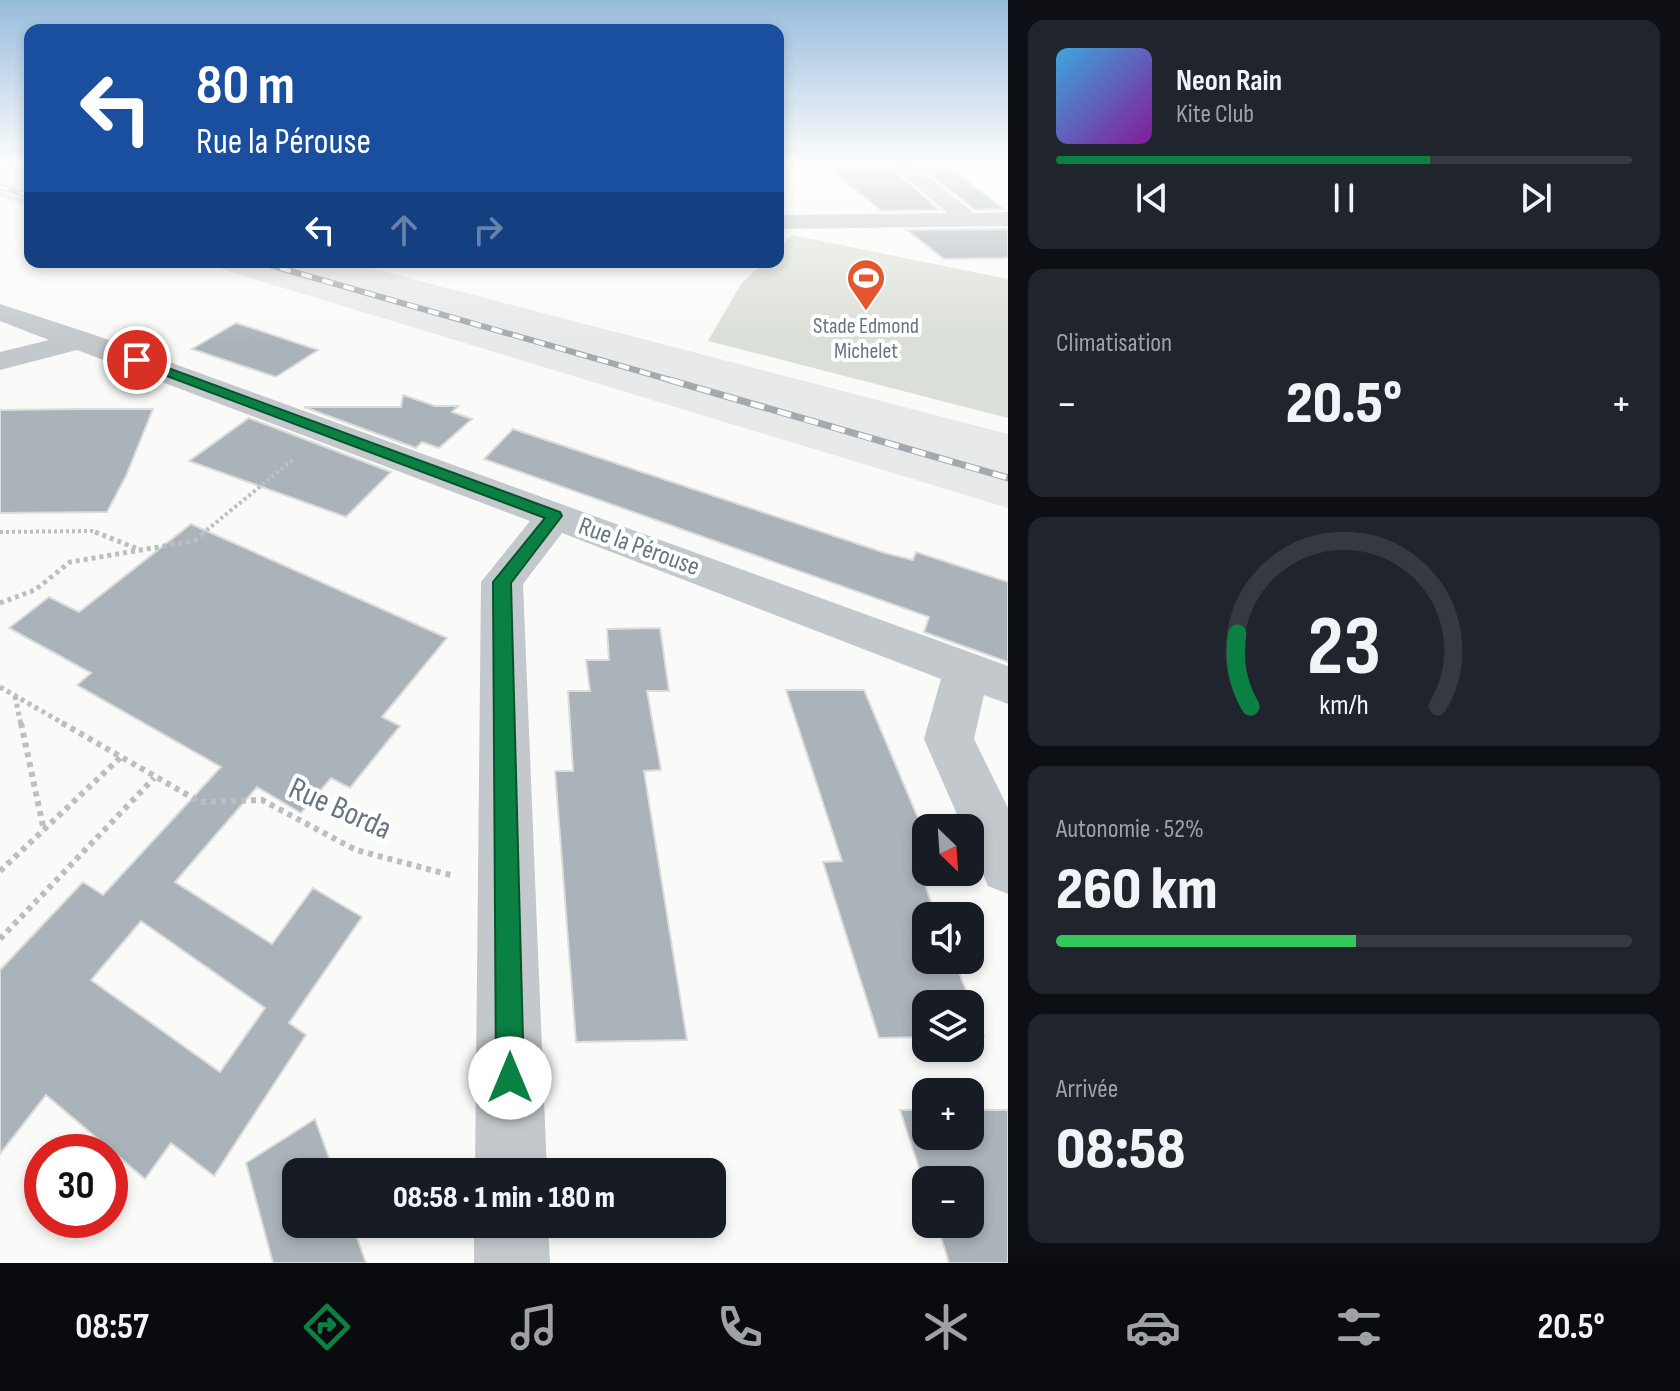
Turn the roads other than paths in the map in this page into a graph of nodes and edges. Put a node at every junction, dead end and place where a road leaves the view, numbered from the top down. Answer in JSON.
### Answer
{"nodes":[{"id":1,"x":0,"y":312,"type":"edge"},
{"id":2,"x":82,"y":340,"type":"junction"},
{"id":3,"x":0,"y":361,"type":"edge"},
{"id":4,"x":555,"y":516,"type":"junction"},
{"id":5,"x":987,"y":677,"type":"edge"},
{"id":6,"x":1008,"y":867,"type":"edge"},
{"id":7,"x":511,"y":1158,"type":"edge"},
{"id":8,"x":511,"y":1238,"type":"edge"},
{"id":9,"x":512,"y":1263,"type":"edge"}],
"edges":[{"from":1,"to":2,"type":"street","name":"Rue la Pérouse"},
{"from":2,"to":3,"type":"street"},
{"from":2,"to":4,"type":"street","name":"Rue la Pérouse"},
{"from":4,"to":5,"type":"street","name":"Rue la Pérouse"},
{"from":4,"to":7,"type":"street"},
{"from":5,"to":6,"type":"street"},
{"from":8,"to":9,"type":"street"}]}
